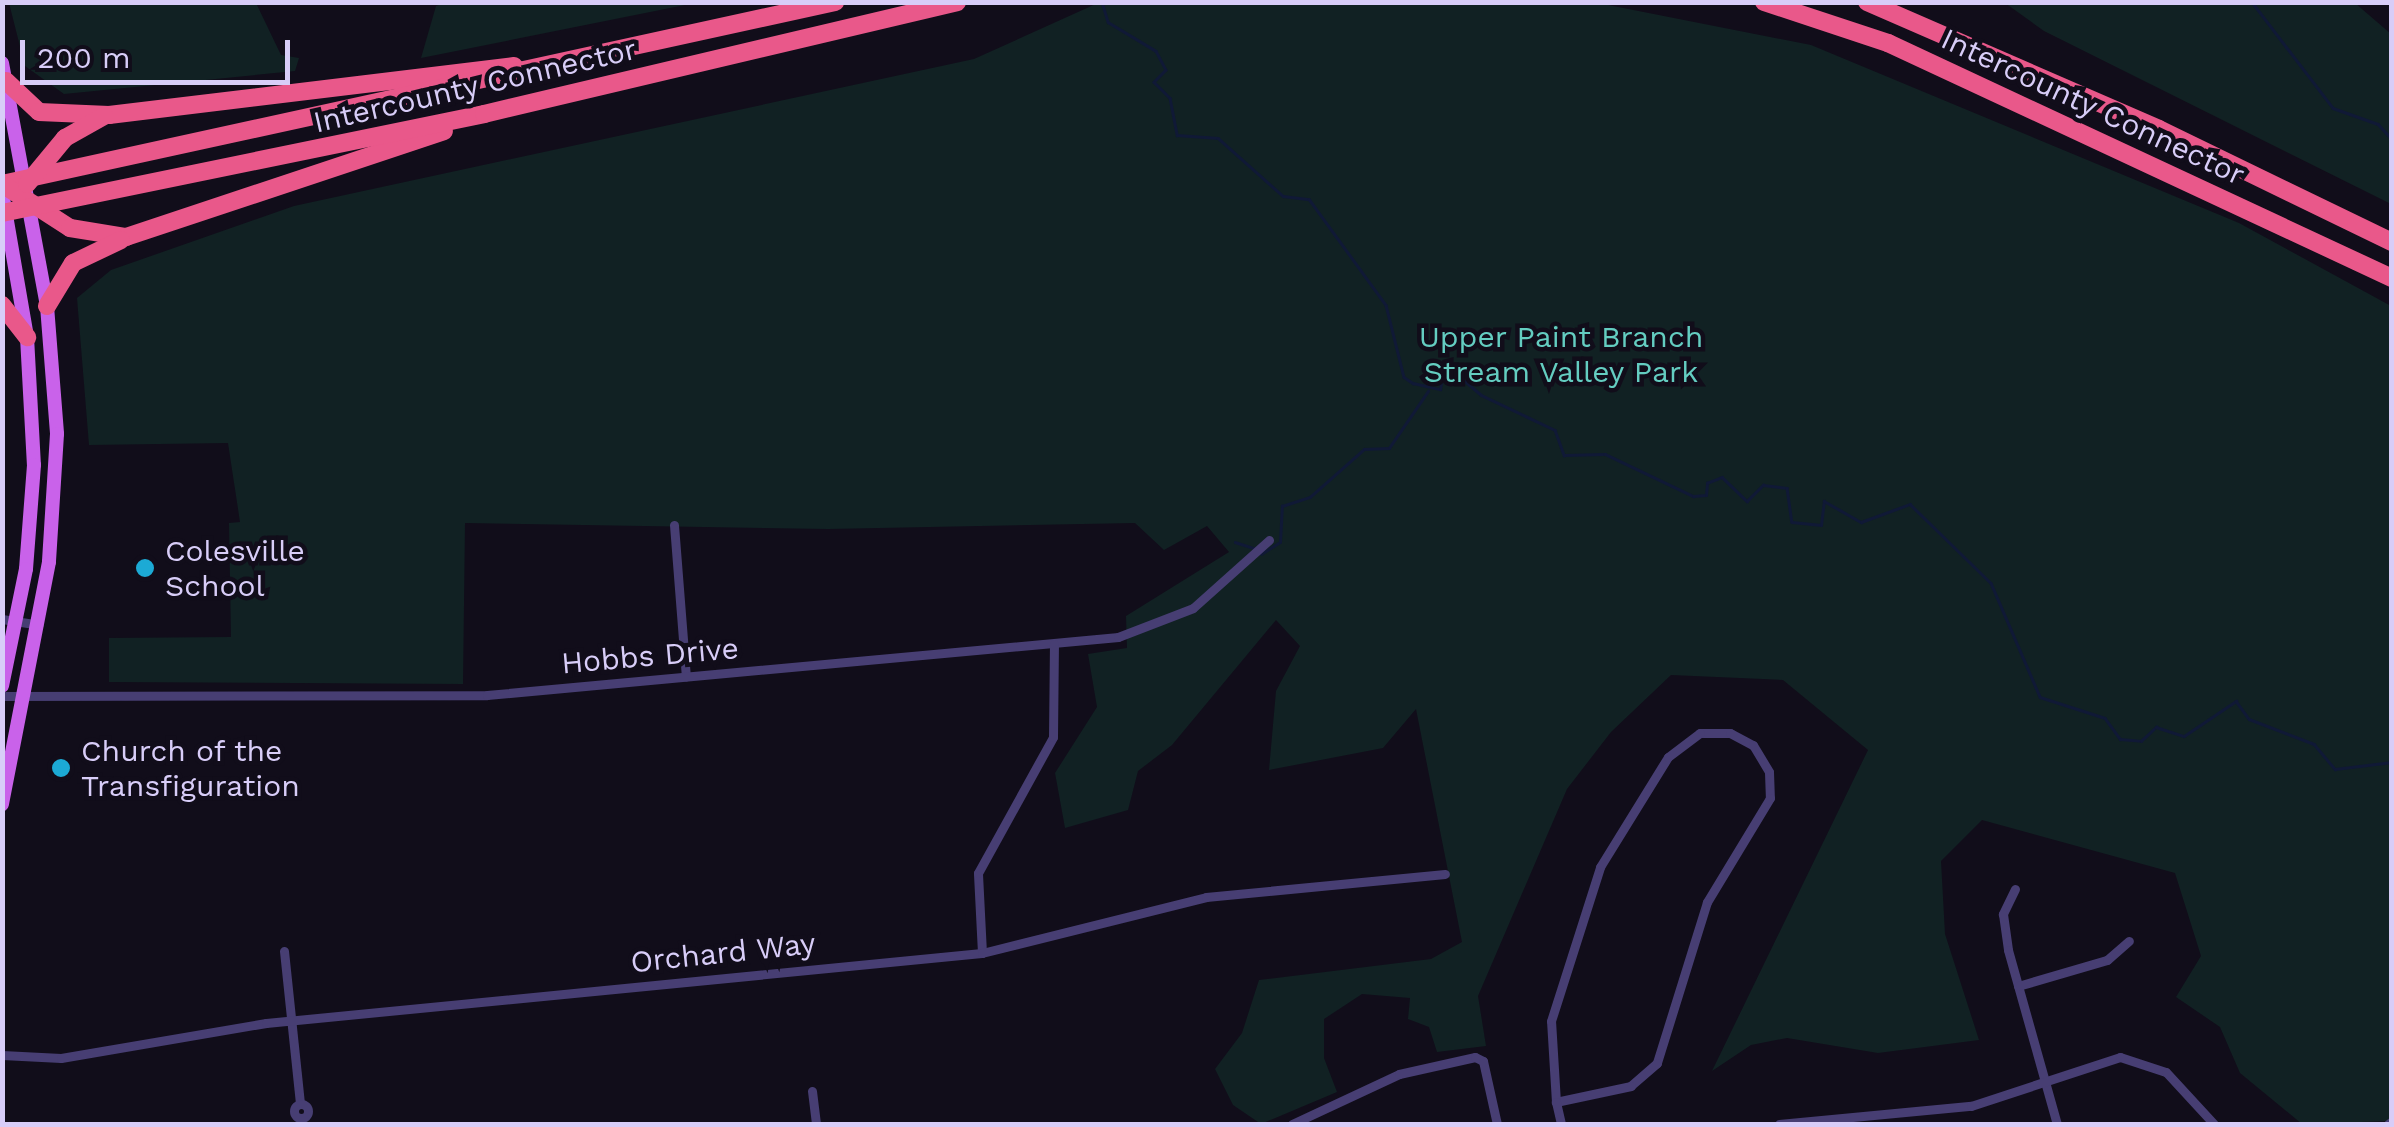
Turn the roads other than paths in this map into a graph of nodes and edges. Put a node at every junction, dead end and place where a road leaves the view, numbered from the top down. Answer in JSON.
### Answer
{"nodes":[{"id":1,"x":835,"y":2,"type":"edge"},
{"id":2,"x":957,"y":2,"type":"edge"},
{"id":3,"x":1764,"y":2,"type":"edge"},
{"id":4,"x":1867,"y":2,"type":"edge"},
{"id":5,"x":578,"y":61,"type":"junction"},
{"id":6,"x":4,"y":72,"type":"edge"},
{"id":7,"x":484,"y":114,"type":"junction"},
{"id":8,"x":109,"y":115,"type":"junction"},
{"id":9,"x":2,"y":184,"type":"edge"},
{"id":10,"x":19,"y":194,"type":"edge"},
{"id":11,"x":4,"y":215,"type":"edge"},
{"id":12,"x":126,"y":237,"type":"junction"},
{"id":13,"x":2392,"y":242,"type":"edge"},
{"id":14,"x":2392,"y":278,"type":"edge"},
{"id":15,"x":2,"y":304,"type":"edge"},
{"id":16,"x":46,"y":306,"type":"junction"},
{"id":17,"x":27,"y":336,"type":"junction"},
{"id":18,"x":674,"y":525,"type":"dead end"},
{"id":19,"x":1269,"y":540,"type":"dead end"},
{"id":20,"x":10,"y":620,"type":"edge"},
{"id":21,"x":39,"y":625,"type":"junction"},
{"id":22,"x":1054,"y":644,"type":"junction"},
{"id":23,"x":686,"y":677,"type":"junction"},
{"id":24,"x":2,"y":686,"type":"edge"},
{"id":25,"x":2,"y":696,"type":"edge"},
{"id":26,"x":25,"y":697,"type":"junction"},
{"id":27,"x":2,"y":804,"type":"edge"},
{"id":28,"x":1444,"y":874,"type":"dead end"},
{"id":29,"x":2015,"y":889,"type":"dead end"},
{"id":30,"x":2129,"y":941,"type":"dead end"},
{"id":31,"x":284,"y":950,"type":"dead end"},
{"id":32,"x":982,"y":954,"type":"junction"},
{"id":33,"x":2018,"y":986,"type":"junction"},
{"id":34,"x":295,"y":1020,"type":"junction"},
{"id":35,"x":2,"y":1055,"type":"edge"},
{"id":36,"x":2045,"y":1083,"type":"junction"},
{"id":37,"x":812,"y":1091,"type":"dead end"},
{"id":38,"x":1556,"y":1102,"type":"junction"},
{"id":39,"x":300,"y":1103,"type":"dead end"},
{"id":40,"x":1911,"y":1119,"type":"edge"},
{"id":41,"x":816,"y":1124,"type":"edge"},
{"id":42,"x":1292,"y":1124,"type":"edge"},
{"id":43,"x":1497,"y":1124,"type":"edge"},
{"id":44,"x":1561,"y":1124,"type":"edge"},
{"id":45,"x":1780,"y":1124,"type":"edge"},
{"id":46,"x":2058,"y":1124,"type":"edge"},
{"id":47,"x":2214,"y":1124,"type":"edge"}],
"edges":[{"from":1,"to":5,"type":"highway","name":"Intercounty Connector"},
{"from":2,"to":7,"type":"highway","name":"Intercounty Connector"},
{"from":3,"to":14,"type":"highway","name":"Intercounty Connector"},
{"from":4,"to":13,"type":"highway","name":"Intercounty Connector"},
{"from":5,"to":8,"type":"highway"},
{"from":5,"to":9,"type":"highway","name":"Intercounty Connector"},
{"from":6,"to":8,"type":"highway"},
{"from":6,"to":10,"type":"main road"},
{"from":7,"to":11,"type":"highway","name":"Intercounty Connector"},
{"from":7,"to":12,"type":"highway"},
{"from":8,"to":10,"type":"highway"},
{"from":9,"to":10,"type":"highway"},
{"from":10,"to":11,"type":"highway"},
{"from":10,"to":12,"type":"highway"},
{"from":10,"to":16,"type":"main road"},
{"from":11,"to":17,"type":"main road"},
{"from":12,"to":16,"type":"highway"},
{"from":15,"to":17,"type":"highway"},
{"from":16,"to":21,"type":"main road"},
{"from":17,"to":20,"type":"main road"},
{"from":18,"to":23,"type":"street"},
{"from":19,"to":22,"type":"street","name":"Hobbs Drive"},
{"from":20,"to":21,"type":"street"},
{"from":20,"to":24,"type":"main road"},
{"from":21,"to":26,"type":"main road"},
{"from":22,"to":23,"type":"street","name":"Hobbs Drive"},
{"from":22,"to":32,"type":"street"},
{"from":23,"to":26,"type":"street","name":"Hobbs Drive"},
{"from":25,"to":26,"type":"street","name":"Hobbs Drive"},
{"from":26,"to":27,"type":"main road"},
{"from":28,"to":32,"type":"street","name":"Orchard Way"},
{"from":29,"to":33,"type":"street"},
{"from":30,"to":33,"type":"street"},
{"from":31,"to":34,"type":"street"},
{"from":32,"to":34,"type":"street","name":"Orchard Way"},
{"from":33,"to":36,"type":"street"},
{"from":34,"to":35,"type":"street","name":"Orchard Way"},
{"from":34,"to":39,"type":"street"},
{"from":36,"to":40,"type":"street"},
{"from":36,"to":46,"type":"street"},
{"from":36,"to":47,"type":"street"},
{"from":37,"to":41,"type":"street"},
{"from":38,"to":38,"type":"street"},
{"from":38,"to":44,"type":"street"},
{"from":40,"to":45,"type":"street"},
{"from":42,"to":43,"type":"street"}]}
